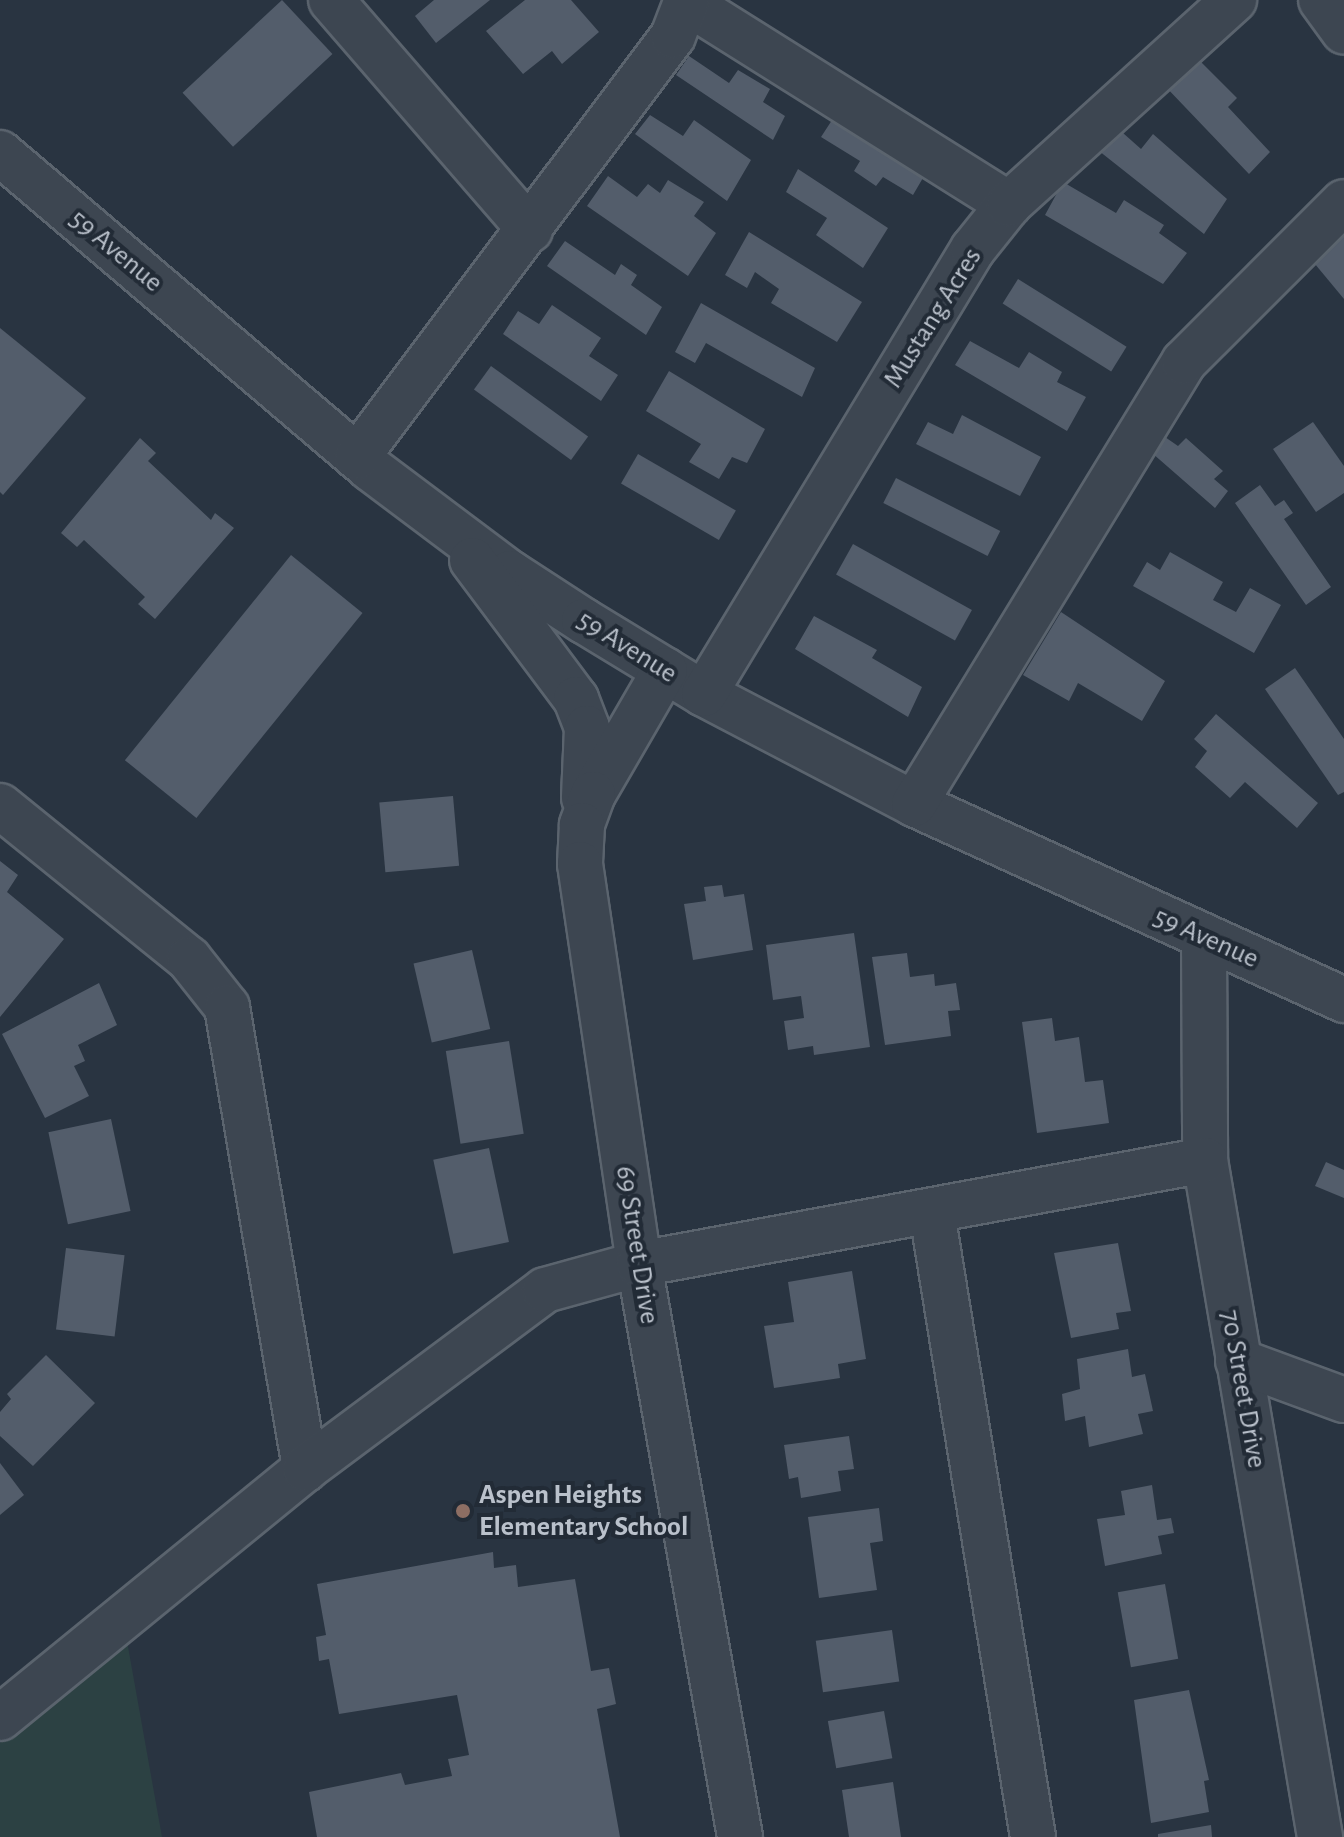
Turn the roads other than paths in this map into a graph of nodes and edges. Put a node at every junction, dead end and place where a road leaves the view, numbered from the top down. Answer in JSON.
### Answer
{"nodes":[{"id":1,"x":331,"y":0,"type":"edge"},
{"id":2,"x":1234,"y":0,"type":"edge"},
{"id":3,"x":1321,"y":0,"type":"edge"},
{"id":4,"x":687,"y":1,"type":"edge"},
{"id":5,"x":1344,"y":32,"type":"edge"},
{"id":6,"x":0,"y":153,"type":"edge"},
{"id":7,"x":1344,"y":202,"type":"edge"},
{"id":8,"x":1009,"y":204,"type":"junction"},
{"id":9,"x":530,"y":230,"type":"junction"},
{"id":10,"x":357,"y":457,"type":"junction"},
{"id":11,"x":446,"y":526,"type":"junction"},
{"id":12,"x":665,"y":670,"type":"junction"},
{"id":13,"x":704,"y":694,"type":"junction"},
{"id":14,"x":914,"y":804,"type":"junction"},
{"id":15,"x":0,"y":806,"type":"edge"},
{"id":16,"x":582,"y":825,"type":"junction"},
{"id":17,"x":1204,"y":938,"type":"junction"},
{"id":18,"x":1344,"y":1000,"type":"edge"},
{"id":19,"x":1205,"y":1160,"type":"junction"},
{"id":20,"x":932,"y":1213,"type":"junction"},
{"id":21,"x":639,"y":1264,"type":"junction"},
{"id":22,"x":1238,"y":1361,"type":"junction"},
{"id":23,"x":1344,"y":1400,"type":"edge"},
{"id":24,"x":305,"y":1469,"type":"junction"},
{"id":25,"x":0,"y":1718,"type":"edge"},
{"id":26,"x":740,"y":1837,"type":"edge"},
{"id":27,"x":1033,"y":1837,"type":"edge"},
{"id":28,"x":1320,"y":1837,"type":"edge"}],
"edges":[{"from":1,"to":9,"type":"street"},
{"from":2,"to":8,"type":"street","name":"Mustang Acres"},
{"from":3,"to":5,"type":"street"},
{"from":4,"to":8,"type":"street"},
{"from":4,"to":9,"type":"street"},
{"from":6,"to":10,"type":"street","name":"59 Avenue"},
{"from":7,"to":14,"type":"street"},
{"from":8,"to":13,"type":"street","name":"Mustang Acres"},
{"from":9,"to":10,"type":"street"},
{"from":10,"to":11,"type":"street","name":"59 Avenue"},
{"from":11,"to":12,"type":"street","name":"59 Avenue"},
{"from":11,"to":16,"type":"street"},
{"from":12,"to":13,"type":"street","name":"59 Avenue"},
{"from":12,"to":16,"type":"street","name":"69 Street Drive"},
{"from":13,"to":14,"type":"street","name":"59 Avenue"},
{"from":14,"to":17,"type":"street","name":"59 Avenue"},
{"from":15,"to":24,"type":"street"},
{"from":16,"to":21,"type":"street","name":"69 Street Drive"},
{"from":17,"to":18,"type":"street","name":"59 Avenue"},
{"from":17,"to":19,"type":"street","name":"70 Street Drive"},
{"from":19,"to":20,"type":"street"},
{"from":19,"to":22,"type":"street","name":"70 Street Drive"},
{"from":20,"to":21,"type":"street"},
{"from":20,"to":27,"type":"street"},
{"from":21,"to":24,"type":"street"},
{"from":21,"to":26,"type":"street","name":"69 Street Drive"},
{"from":22,"to":23,"type":"street"},
{"from":22,"to":28,"type":"street","name":"70 Street Drive"},
{"from":24,"to":25,"type":"street"}]}
